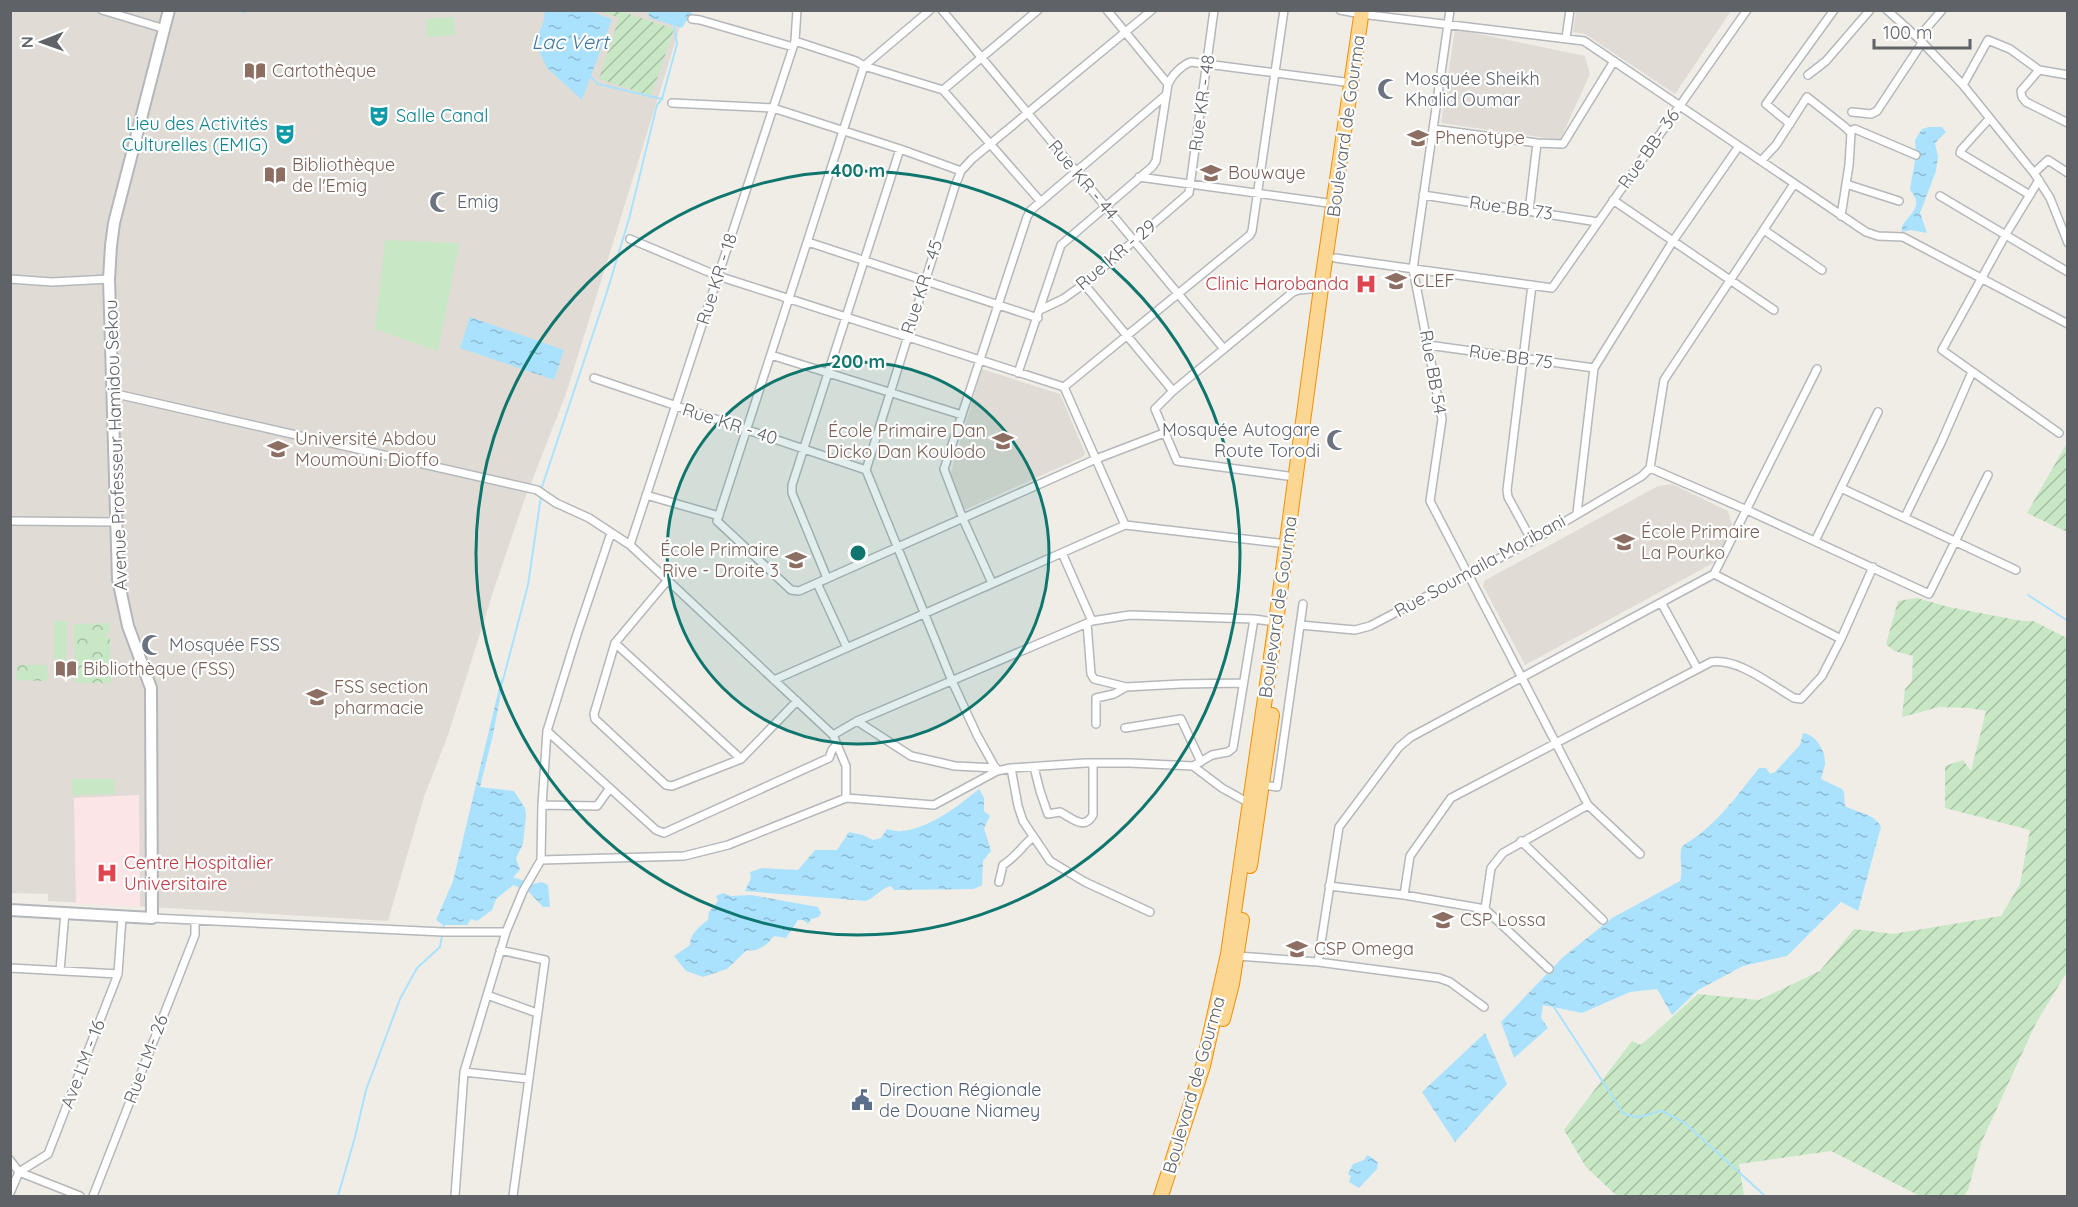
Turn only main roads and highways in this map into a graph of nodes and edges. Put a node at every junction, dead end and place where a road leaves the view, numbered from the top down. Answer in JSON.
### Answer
{"nodes":[{"id":1,"x":1366,"y":12,"type":"edge"},
{"id":2,"x":1254,"y":804,"type":"junction"},
{"id":3,"x":1228,"y":984,"type":"junction"},
{"id":4,"x":1178,"y":1164,"type":"junction"},
{"id":5,"x":1161,"y":1197,"type":"edge"},
{"id":6,"x":1171,"y":1197,"type":"edge"}],
"edges":[{"from":1,"to":2,"type":"highway","name":"Boulevard de Gourma"},
{"from":1,"to":2,"type":"highway","name":"Boulevard de Gourma"},
{"from":2,"to":3,"type":"highway","name":"Boulevard de Gourma"},
{"from":2,"to":3,"type":"highway","name":"Boulevard de Gourma"},
{"from":3,"to":4,"type":"highway","name":"Boulevard de Gourma"},
{"from":4,"to":5,"type":"highway","name":"Boulevard de Gourma"},
{"from":4,"to":6,"type":"highway","name":"Boulevard de Gourma"}]}
